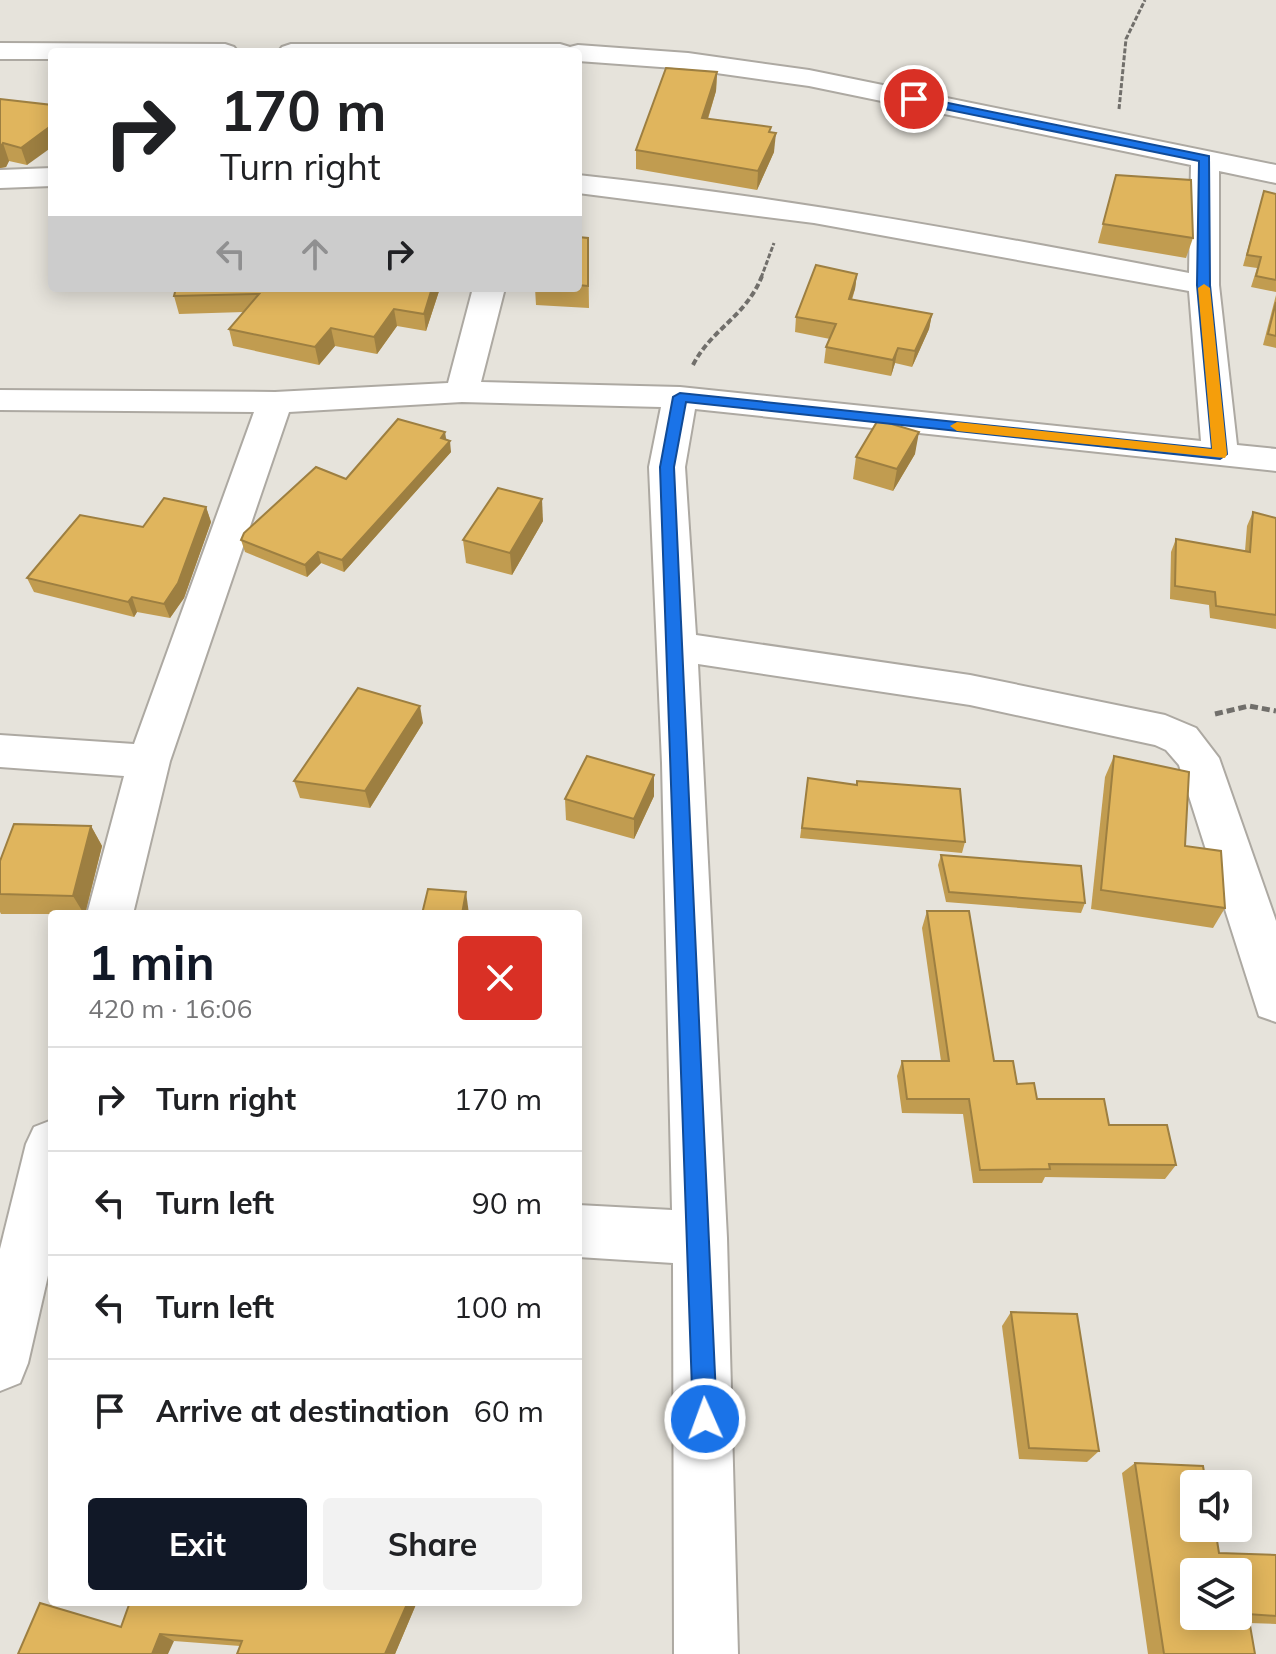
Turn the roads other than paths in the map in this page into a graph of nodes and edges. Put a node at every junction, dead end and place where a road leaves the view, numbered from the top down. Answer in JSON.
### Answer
{"nodes":[{"id":1,"x":0,"y":51,"type":"edge"},
{"id":2,"x":48,"y":51,"type":"edge"},
{"id":3,"x":582,"y":53,"type":"edge"},
{"id":4,"x":1205,"y":158,"type":"junction"},
{"id":5,"x":1276,"y":174,"type":"edge"},
{"id":6,"x":48,"y":177,"type":"edge"},
{"id":7,"x":0,"y":179,"type":"edge"},
{"id":8,"x":582,"y":184,"type":"edge"},
{"id":9,"x":1204,"y":285,"type":"junction"},
{"id":10,"x":488,"y":292,"type":"edge"},
{"id":11,"x":462,"y":392,"type":"junction"},
{"id":12,"x":680,"y":397,"type":"junction"},
{"id":13,"x":0,"y":400,"type":"edge"},
{"id":14,"x":275,"y":402,"type":"junction"},
{"id":15,"x":1220,"y":454,"type":"junction"},
{"id":16,"x":1276,"y":460,"type":"edge"},
{"id":17,"x":676,"y":646,"type":"junction"},
{"id":18,"x":0,"y":751,"type":"edge"},
{"id":19,"x":149,"y":761,"type":"junction"},
{"id":20,"x":111,"y":910,"type":"edge"},
{"id":21,"x":1276,"y":1001,"type":"edge"},
{"id":22,"x":48,"y":1154,"type":"edge"},
{"id":23,"x":30,"y":1198,"type":"edge"},
{"id":24,"x":582,"y":1231,"type":"edge"},
{"id":25,"x":700,"y":1238,"type":"junction"},
{"id":26,"x":0,"y":1363,"type":"edge"},
{"id":27,"x":706,"y":1654,"type":"edge"}],
"edges":[{"from":1,"to":2,"type":"street"},
{"from":3,"to":4,"type":"street"},
{"from":4,"to":5,"type":"street"},
{"from":4,"to":9,"type":"street"},
{"from":6,"to":7,"type":"street"},
{"from":8,"to":9,"type":"street"},
{"from":9,"to":15,"type":"street"},
{"from":10,"to":11,"type":"street"},
{"from":11,"to":12,"type":"street"},
{"from":11,"to":14,"type":"street"},
{"from":12,"to":15,"type":"street"},
{"from":12,"to":17,"type":"street"},
{"from":13,"to":14,"type":"street"},
{"from":14,"to":19,"type":"street"},
{"from":15,"to":16,"type":"street"},
{"from":17,"to":21,"type":"street"},
{"from":17,"to":25,"type":"street"},
{"from":18,"to":19,"type":"street"},
{"from":19,"to":20,"type":"street"},
{"from":22,"to":23,"type":"street"},
{"from":23,"to":26,"type":"street"},
{"from":24,"to":25,"type":"street"},
{"from":25,"to":27,"type":"street"}]}
